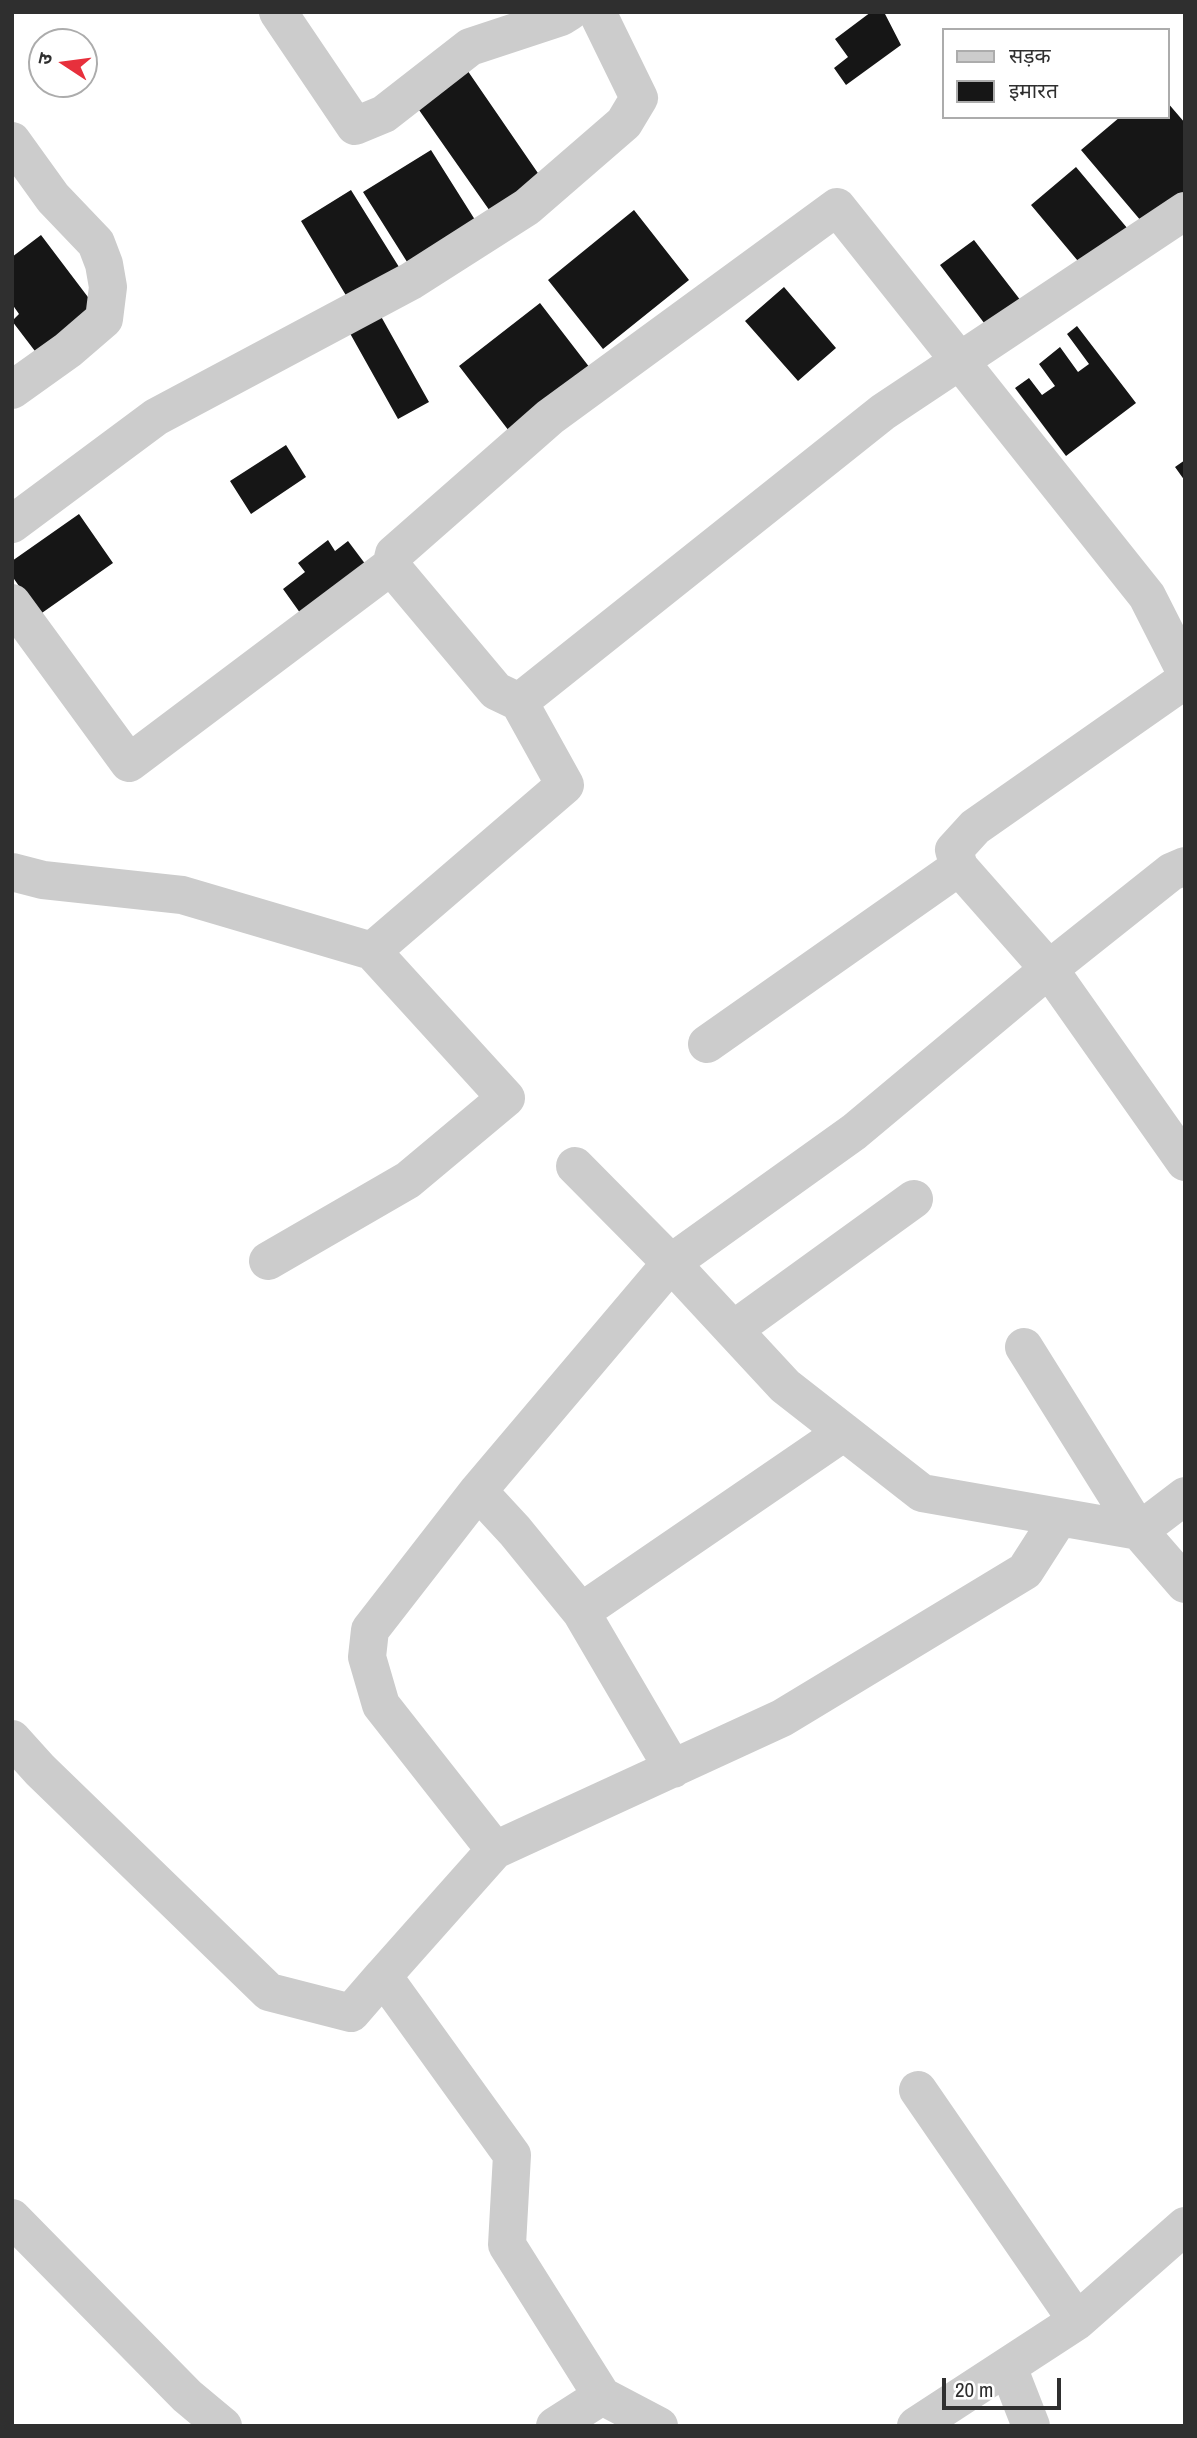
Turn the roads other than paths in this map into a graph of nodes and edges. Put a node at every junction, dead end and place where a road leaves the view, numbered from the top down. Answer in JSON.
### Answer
{"nodes":[{"id":1,"x":278,"y":12,"type":"edge"},
{"id":2,"x":569,"y":12,"type":"edge"},
{"id":3,"x":597,"y":12,"type":"edge"},
{"id":4,"x":12,"y":141,"type":"edge"},
{"id":5,"x":1185,"y":211,"type":"edge"},
{"id":6,"x":960,"y":361,"type":"junction"},
{"id":7,"x":12,"y":390,"type":"edge"},
{"id":8,"x":12,"y":524,"type":"edge"},
{"id":9,"x":391,"y":566,"type":"junction"},
{"id":10,"x":12,"y":603,"type":"edge"},
{"id":11,"x":1185,"y":671,"type":"edge"},
{"id":12,"x":1185,"y":680,"type":"edge"},
{"id":13,"x":519,"y":702,"type":"junction"},
{"id":14,"x":1185,"y":866,"type":"edge"},
{"id":15,"x":959,"y":867,"type":"junction"},
{"id":16,"x":12,"y":872,"type":"edge"},
{"id":17,"x":372,"y":951,"type":"junction"},
{"id":18,"x":1049,"y":969,"type":"junction"},
{"id":19,"x":707,"y":1044,"type":"dead end"},
{"id":20,"x":1185,"y":1162,"type":"edge"},
{"id":21,"x":575,"y":1166,"type":"dead end"},
{"id":22,"x":914,"y":1199,"type":"dead end"},
{"id":23,"x":268,"y":1261,"type":"dead end"},
{"id":24,"x":671,"y":1263,"type":"junction"},
{"id":25,"x":733,"y":1331,"type":"junction"},
{"id":26,"x":1024,"y":1347,"type":"dead end"},
{"id":27,"x":844,"y":1432,"type":"junction"},
{"id":28,"x":478,"y":1491,"type":"junction"},
{"id":29,"x":1185,"y":1496,"type":"edge"},
{"id":30,"x":1059,"y":1518,"type":"junction"},
{"id":31,"x":1139,"y":1531,"type":"junction"},
{"id":32,"x":1185,"y":1584,"type":"edge"},
{"id":33,"x":581,"y":1612,"type":"junction"},
{"id":34,"x":12,"y":1739,"type":"edge"},
{"id":35,"x":673,"y":1769,"type":"junction"},
{"id":36,"x":26,"y":1777,"type":"edge"},
{"id":37,"x":495,"y":1850,"type":"junction"},
{"id":38,"x":383,"y":1976,"type":"junction"},
{"id":39,"x":918,"y":2090,"type":"dead end"},
{"id":40,"x":12,"y":2218,"type":"edge"},
{"id":41,"x":1185,"y":2226,"type":"edge"},
{"id":42,"x":1077,"y":2321,"type":"junction"},
{"id":43,"x":1008,"y":2367,"type":"junction"},
{"id":44,"x":602,"y":2396,"type":"junction"},
{"id":45,"x":223,"y":2426,"type":"edge"},
{"id":46,"x":555,"y":2426,"type":"edge"},
{"id":47,"x":659,"y":2426,"type":"edge"},
{"id":48,"x":916,"y":2426,"type":"edge"},
{"id":49,"x":1031,"y":2426,"type":"edge"}],
"edges":[{"from":1,"to":2,"type":"street"},
{"from":3,"to":8,"type":"street"},
{"from":4,"to":7,"type":"street"},
{"from":5,"to":6,"type":"street"},
{"from":6,"to":9,"type":"street"},
{"from":6,"to":11,"type":"street"},
{"from":6,"to":13,"type":"street"},
{"from":9,"to":10,"type":"street"},
{"from":9,"to":13,"type":"street"},
{"from":12,"to":15,"type":"street"},
{"from":13,"to":17,"type":"street"},
{"from":14,"to":18,"type":"street"},
{"from":15,"to":18,"type":"street"},
{"from":15,"to":19,"type":"street"},
{"from":16,"to":17,"type":"street"},
{"from":17,"to":23,"type":"street"},
{"from":18,"to":20,"type":"street"},
{"from":18,"to":24,"type":"street"},
{"from":21,"to":24,"type":"street"},
{"from":22,"to":25,"type":"street"},
{"from":24,"to":25,"type":"street"},
{"from":24,"to":28,"type":"street"},
{"from":25,"to":27,"type":"street"},
{"from":26,"to":31,"type":"street"},
{"from":27,"to":30,"type":"street"},
{"from":27,"to":33,"type":"street"},
{"from":28,"to":33,"type":"street"},
{"from":28,"to":37,"type":"street"},
{"from":29,"to":31,"type":"street"},
{"from":30,"to":31,"type":"street"},
{"from":30,"to":35,"type":"street"},
{"from":31,"to":32,"type":"street"},
{"from":33,"to":35,"type":"street"},
{"from":34,"to":36,"type":"street"},
{"from":35,"to":37,"type":"street"},
{"from":36,"to":38,"type":"street"},
{"from":37,"to":38,"type":"street"},
{"from":38,"to":44,"type":"street"},
{"from":39,"to":42,"type":"street"},
{"from":40,"to":45,"type":"street"},
{"from":41,"to":42,"type":"street"},
{"from":42,"to":43,"type":"street"},
{"from":43,"to":48,"type":"street"},
{"from":43,"to":49,"type":"street"},
{"from":44,"to":46,"type":"street"},
{"from":44,"to":47,"type":"street"}]}
